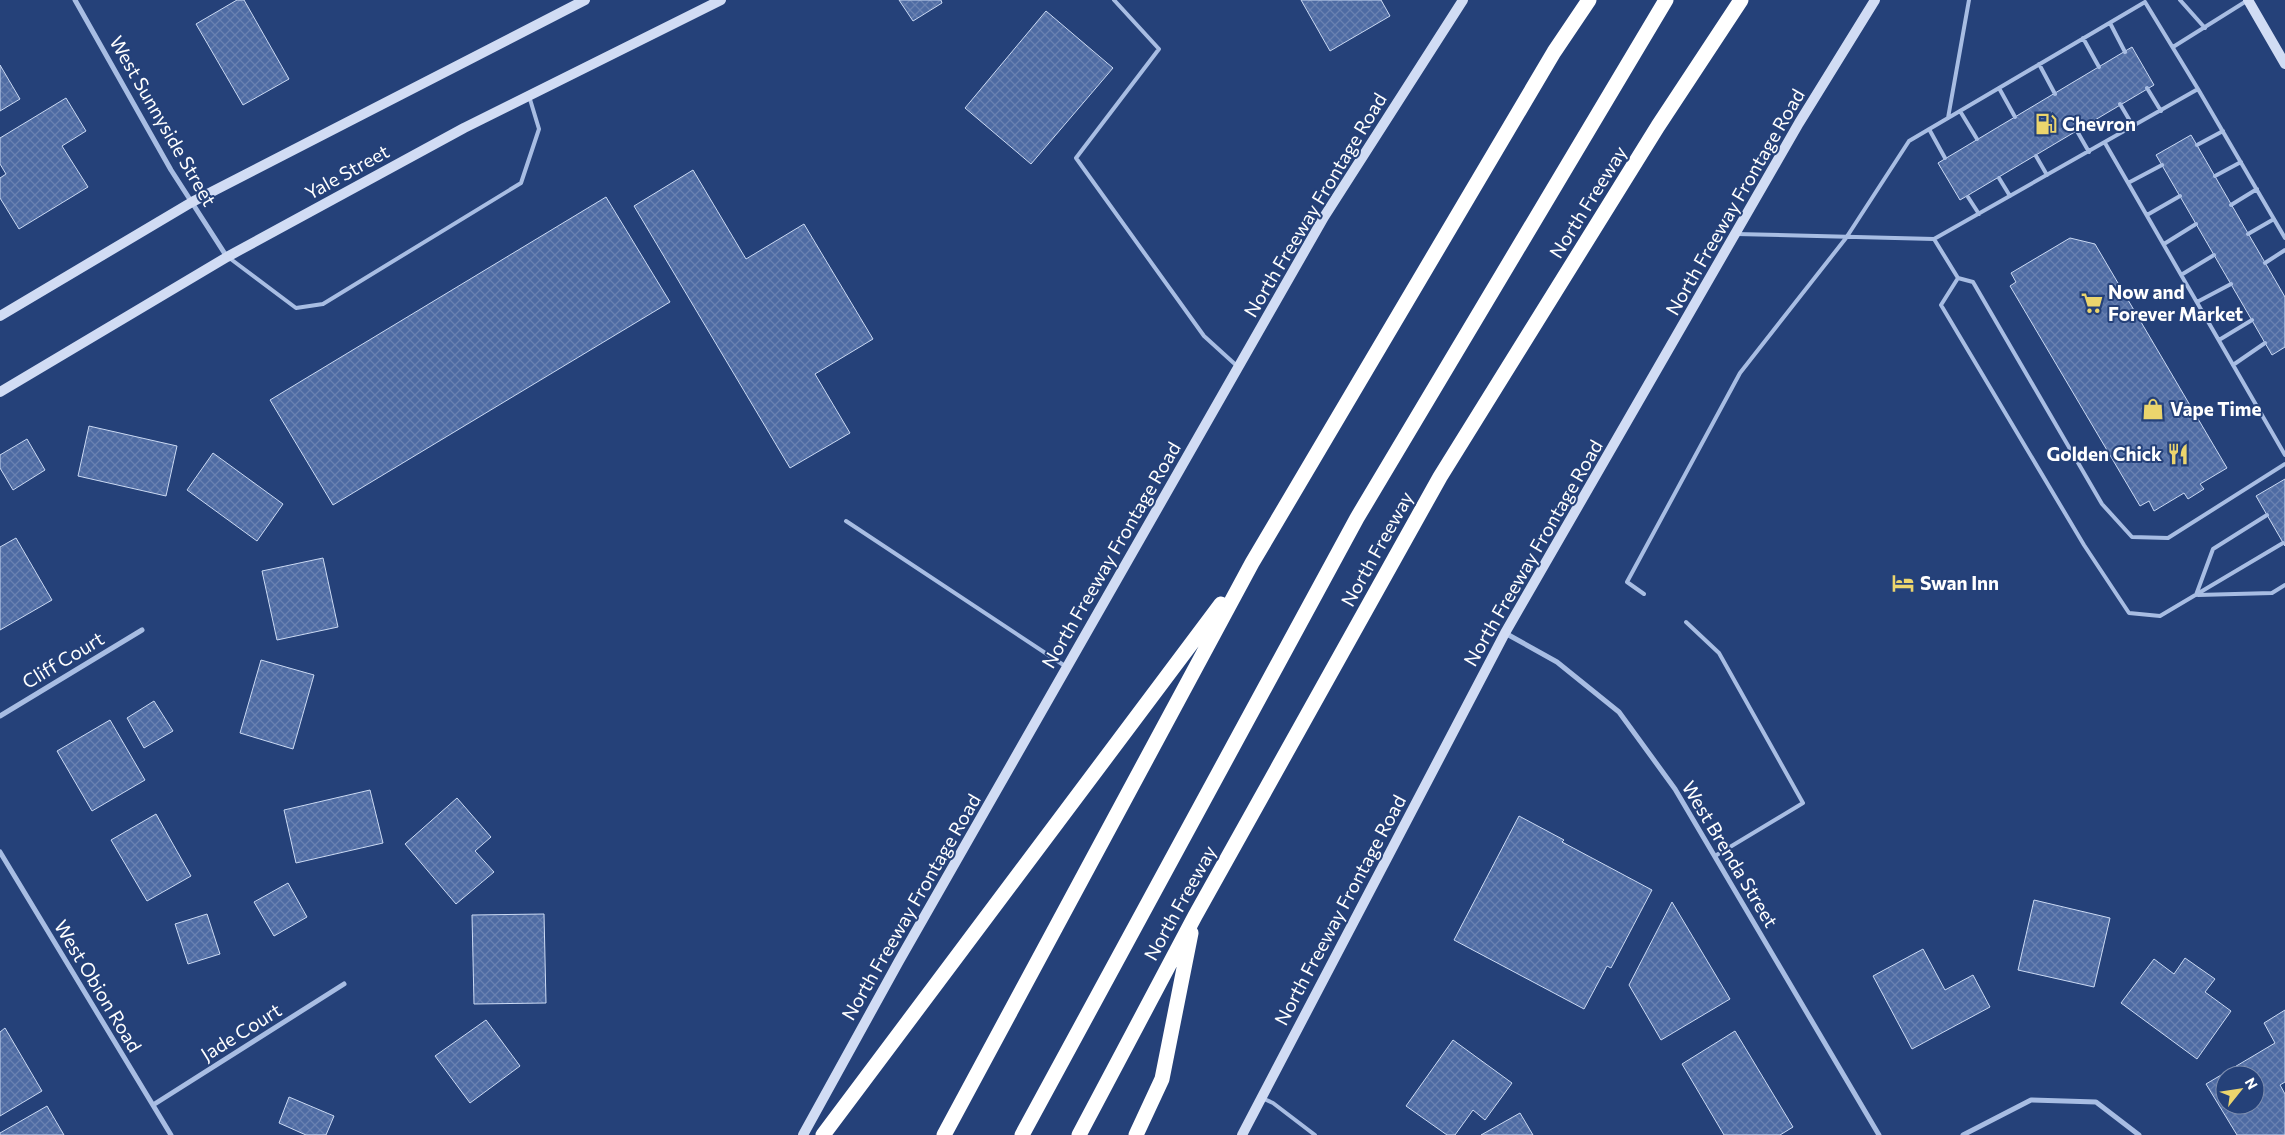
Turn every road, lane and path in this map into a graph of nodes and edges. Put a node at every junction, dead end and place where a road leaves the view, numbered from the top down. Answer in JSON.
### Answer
{"nodes":[{"id":1,"x":75,"y":0,"type":"edge"},
{"id":2,"x":585,"y":0,"type":"edge"},
{"id":3,"x":721,"y":0,"type":"edge"},
{"id":4,"x":1114,"y":0,"type":"edge"},
{"id":5,"x":1463,"y":0,"type":"edge"},
{"id":6,"x":1589,"y":0,"type":"edge"},
{"id":7,"x":1666,"y":0,"type":"edge"},
{"id":8,"x":1741,"y":0,"type":"edge"},
{"id":9,"x":1875,"y":0,"type":"edge"},
{"id":10,"x":1969,"y":0,"type":"edge"},
{"id":11,"x":2180,"y":0,"type":"edge"},
{"id":12,"x":2248,"y":0,"type":"edge"},
{"id":13,"x":2110,"y":23,"type":"junction"},
{"id":14,"x":2205,"y":28,"type":"junction"},
{"id":15,"x":2084,"y":38,"type":"junction"},
{"id":16,"x":2173,"y":47,"type":"junction"},
{"id":17,"x":2125,"y":52,"type":"dead end"},
{"id":18,"x":2039,"y":64,"type":"junction"},
{"id":19,"x":2285,"y":64,"type":"edge"},
{"id":20,"x":2099,"y":67,"type":"dead end"},
{"id":21,"x":1999,"y":88,"type":"junction"},
{"id":22,"x":2147,"y":88,"type":"dead end"},
{"id":23,"x":2198,"y":90,"type":"junction"},
{"id":24,"x":2055,"y":94,"type":"dead end"},
{"id":25,"x":529,"y":96,"type":"junction"},
{"id":26,"x":2120,"y":104,"type":"dead end"},
{"id":27,"x":1960,"y":111,"type":"junction"},
{"id":28,"x":2161,"y":111,"type":"junction"},
{"id":29,"x":2015,"y":117,"type":"dead end"},
{"id":30,"x":1948,"y":118,"type":"junction"},
{"id":31,"x":2133,"y":126,"type":"junction"},
{"id":32,"x":1929,"y":129,"type":"junction"},
{"id":33,"x":2077,"y":131,"type":"dead end"},
{"id":34,"x":2223,"y":131,"type":"junction"},
{"id":35,"x":1977,"y":139,"type":"dead end"},
{"id":36,"x":2105,"y":143,"type":"junction"},
{"id":37,"x":2197,"y":145,"type":"dead end"},
{"id":38,"x":2088,"y":152,"type":"junction"},
{"id":39,"x":2036,"y":156,"type":"dead end"},
{"id":40,"x":1945,"y":158,"type":"dead end"},
{"id":41,"x":2241,"y":162,"type":"junction"},
{"id":42,"x":2162,"y":165,"type":"dead end"},
{"id":43,"x":2047,"y":175,"type":"junction"},
{"id":44,"x":2215,"y":176,"type":"dead end"},
{"id":45,"x":1999,"y":178,"type":"dead end"},
{"id":46,"x":2128,"y":183,"type":"junction"},
{"id":47,"x":2256,"y":190,"type":"junction"},
{"id":48,"x":2010,"y":196,"type":"junction"},
{"id":49,"x":2180,"y":196,"type":"dead end"},
{"id":50,"x":1968,"y":197,"type":"dead end"},
{"id":51,"x":192,"y":202,"type":"junction"},
{"id":52,"x":2231,"y":204,"type":"dead end"},
{"id":53,"x":1979,"y":214,"type":"junction"},
{"id":54,"x":2147,"y":215,"type":"junction"},
{"id":55,"x":2274,"y":219,"type":"junction"},
{"id":56,"x":2196,"y":224,"type":"dead end"},
{"id":57,"x":1736,"y":234,"type":"junction"},
{"id":58,"x":2248,"y":234,"type":"dead end"},
{"id":59,"x":1846,"y":238,"type":"junction"},
{"id":60,"x":2285,"y":238,"type":"edge"},
{"id":61,"x":1934,"y":239,"type":"junction"},
{"id":62,"x":2164,"y":244,"type":"junction"},
{"id":63,"x":2285,"y":250,"type":"edge"},
{"id":64,"x":2214,"y":255,"type":"dead end"},
{"id":65,"x":227,"y":257,"type":"junction"},
{"id":66,"x":2266,"y":264,"type":"dead end"},
{"id":67,"x":2181,"y":275,"type":"junction"},
{"id":68,"x":1958,"y":278,"type":"junction"},
{"id":69,"x":2231,"y":284,"type":"dead end"},
{"id":70,"x":2197,"y":302,"type":"junction"},
{"id":71,"x":0,"y":316,"type":"edge"},
{"id":72,"x":2252,"y":320,"type":"dead end"},
{"id":73,"x":2219,"y":340,"type":"junction"},
{"id":74,"x":2265,"y":343,"type":"dead end"},
{"id":75,"x":2234,"y":365,"type":"junction"},
{"id":76,"x":1239,"y":367,"type":"junction"},
{"id":77,"x":0,"y":392,"type":"edge"},
{"id":78,"x":2285,"y":455,"type":"edge"},
{"id":79,"x":2285,"y":464,"type":"edge"},
{"id":80,"x":2267,"y":515,"type":"dead end"},
{"id":81,"x":846,"y":520,"type":"dead end"},
{"id":82,"x":2283,"y":543,"type":"dead end"},
{"id":83,"x":1252,"y":563,"type":"junction"},
{"id":84,"x":2285,"y":585,"type":"edge"},
{"id":85,"x":1644,"y":594,"type":"dead end"},
{"id":86,"x":2196,"y":595,"type":"junction"},
{"id":87,"x":1686,"y":622,"type":"dead end"},
{"id":88,"x":142,"y":630,"type":"dead end"},
{"id":89,"x":1505,"y":633,"type":"junction"},
{"id":90,"x":1067,"y":668,"type":"junction"},
{"id":91,"x":0,"y":716,"type":"edge"},
{"id":92,"x":0,"y":852,"type":"edge"},
{"id":93,"x":1715,"y":856,"type":"junction"},
{"id":94,"x":1195,"y":916,"type":"junction"},
{"id":95,"x":344,"y":984,"type":"dead end"},
{"id":96,"x":1262,"y":1098,"type":"junction"},
{"id":97,"x":153,"y":1105,"type":"junction"},
{"id":98,"x":171,"y":1135,"type":"edge"},
{"id":99,"x":803,"y":1135,"type":"edge"},
{"id":100,"x":823,"y":1135,"type":"edge"},
{"id":101,"x":944,"y":1135,"type":"edge"},
{"id":102,"x":1022,"y":1135,"type":"edge"},
{"id":103,"x":1079,"y":1135,"type":"edge"},
{"id":104,"x":1136,"y":1135,"type":"edge"},
{"id":105,"x":1242,"y":1135,"type":"edge"},
{"id":106,"x":1315,"y":1135,"type":"edge"},
{"id":107,"x":1879,"y":1135,"type":"edge"},
{"id":108,"x":1963,"y":1135,"type":"edge"},
{"id":109,"x":2139,"y":1135,"type":"edge"}],
"edges":[{"from":1,"to":51,"type":"street","name":"West Sunnyside Street"},
{"from":2,"to":51,"type":"main road"},
{"from":3,"to":25,"type":"main road","name":"Yale Street"},
{"from":4,"to":76,"type":"lane"},
{"from":5,"to":76,"type":"main road","name":"North Freeway Frontage Road"},
{"from":6,"to":83,"type":"highway"},
{"from":7,"to":102,"type":"highway","name":"North Freeway"},
{"from":8,"to":94,"type":"highway","name":"North Freeway"},
{"from":9,"to":57,"type":"main road","name":"North Freeway Frontage Road"},
{"from":10,"to":30,"type":"lane"},
{"from":11,"to":14,"type":"lane"},
{"from":12,"to":14,"type":"lane"},
{"from":12,"to":19,"type":"main road"},
{"from":13,"to":15,"type":"lane"},
{"from":13,"to":16,"type":"lane"},
{"from":13,"to":17,"type":"lane"},
{"from":14,"to":16,"type":"lane"},
{"from":15,"to":18,"type":"lane"},
{"from":15,"to":20,"type":"lane"},
{"from":16,"to":23,"type":"lane"},
{"from":18,"to":21,"type":"lane"},
{"from":18,"to":24,"type":"lane"},
{"from":21,"to":27,"type":"lane"},
{"from":21,"to":29,"type":"lane"},
{"from":22,"to":28,"type":"lane"},
{"from":23,"to":28,"type":"lane"},
{"from":23,"to":34,"type":"lane"},
{"from":25,"to":65,"type":"main road","name":"Yale Street"},
{"from":25,"to":65,"type":"lane"},
{"from":26,"to":31,"type":"lane"},
{"from":27,"to":30,"type":"lane"},
{"from":27,"to":35,"type":"lane"},
{"from":28,"to":31,"type":"lane"},
{"from":30,"to":32,"type":"lane"},
{"from":31,"to":36,"type":"lane"},
{"from":32,"to":40,"type":"lane"},
{"from":32,"to":59,"type":"lane"},
{"from":33,"to":38,"type":"lane"},
{"from":34,"to":37,"type":"lane"},
{"from":34,"to":41,"type":"lane"},
{"from":36,"to":38,"type":"lane"},
{"from":36,"to":46,"type":"lane"},
{"from":38,"to":43,"type":"lane"},
{"from":39,"to":43,"type":"lane"},
{"from":41,"to":44,"type":"lane"},
{"from":41,"to":47,"type":"lane"},
{"from":42,"to":46,"type":"lane"},
{"from":43,"to":48,"type":"lane"},
{"from":45,"to":48,"type":"lane"},
{"from":46,"to":54,"type":"lane"},
{"from":47,"to":52,"type":"lane"},
{"from":47,"to":55,"type":"lane"},
{"from":48,"to":53,"type":"lane"},
{"from":49,"to":54,"type":"lane"},
{"from":50,"to":53,"type":"lane"},
{"from":51,"to":65,"type":"street","name":"West Sunnyside Street"},
{"from":51,"to":71,"type":"main road"},
{"from":53,"to":61,"type":"lane"},
{"from":54,"to":62,"type":"lane"},
{"from":55,"to":58,"type":"lane"},
{"from":55,"to":60,"type":"lane"},
{"from":56,"to":62,"type":"lane"},
{"from":57,"to":59,"type":"lane"},
{"from":57,"to":89,"type":"main road","name":"North Freeway Frontage Road"},
{"from":59,"to":61,"type":"lane"},
{"from":59,"to":85,"type":"lane"},
{"from":61,"to":68,"type":"lane"},
{"from":62,"to":67,"type":"lane"},
{"from":63,"to":66,"type":"lane"},
{"from":64,"to":67,"type":"lane"},
{"from":65,"to":77,"type":"main road","name":"Yale Street"},
{"from":67,"to":70,"type":"lane"},
{"from":68,"to":79,"type":"lane"},
{"from":68,"to":86,"type":"lane"},
{"from":69,"to":70,"type":"lane"},
{"from":70,"to":73,"type":"lane"},
{"from":72,"to":73,"type":"lane"},
{"from":73,"to":75,"type":"lane"},
{"from":74,"to":75,"type":"lane"},
{"from":75,"to":78,"type":"lane"},
{"from":76,"to":90,"type":"main road","name":"North Freeway Frontage Road"},
{"from":80,"to":86,"type":"lane"},
{"from":81,"to":90,"type":"lane"},
{"from":82,"to":86,"type":"lane"},
{"from":83,"to":100,"type":"highway"},
{"from":83,"to":101,"type":"highway"},
{"from":84,"to":86,"type":"lane"},
{"from":87,"to":93,"type":"lane"},
{"from":88,"to":91,"type":"street","name":"Cliff Court"},
{"from":89,"to":93,"type":"street","name":"West Brenda Street"},
{"from":89,"to":96,"type":"main road","name":"North Freeway Frontage Road"},
{"from":90,"to":99,"type":"main road","name":"North Freeway Frontage Road"},
{"from":92,"to":97,"type":"street","name":"West Obion Road"},
{"from":93,"to":107,"type":"street","name":"West Brenda Street"},
{"from":94,"to":103,"type":"highway","name":"North Freeway"},
{"from":94,"to":104,"type":"highway"},
{"from":95,"to":97,"type":"street","name":"Jade Court"},
{"from":96,"to":105,"type":"main road","name":"North Freeway Frontage Road"},
{"from":96,"to":106,"type":"lane"},
{"from":97,"to":98,"type":"street","name":"West Obion Road"},
{"from":108,"to":109,"type":"street"}]}
